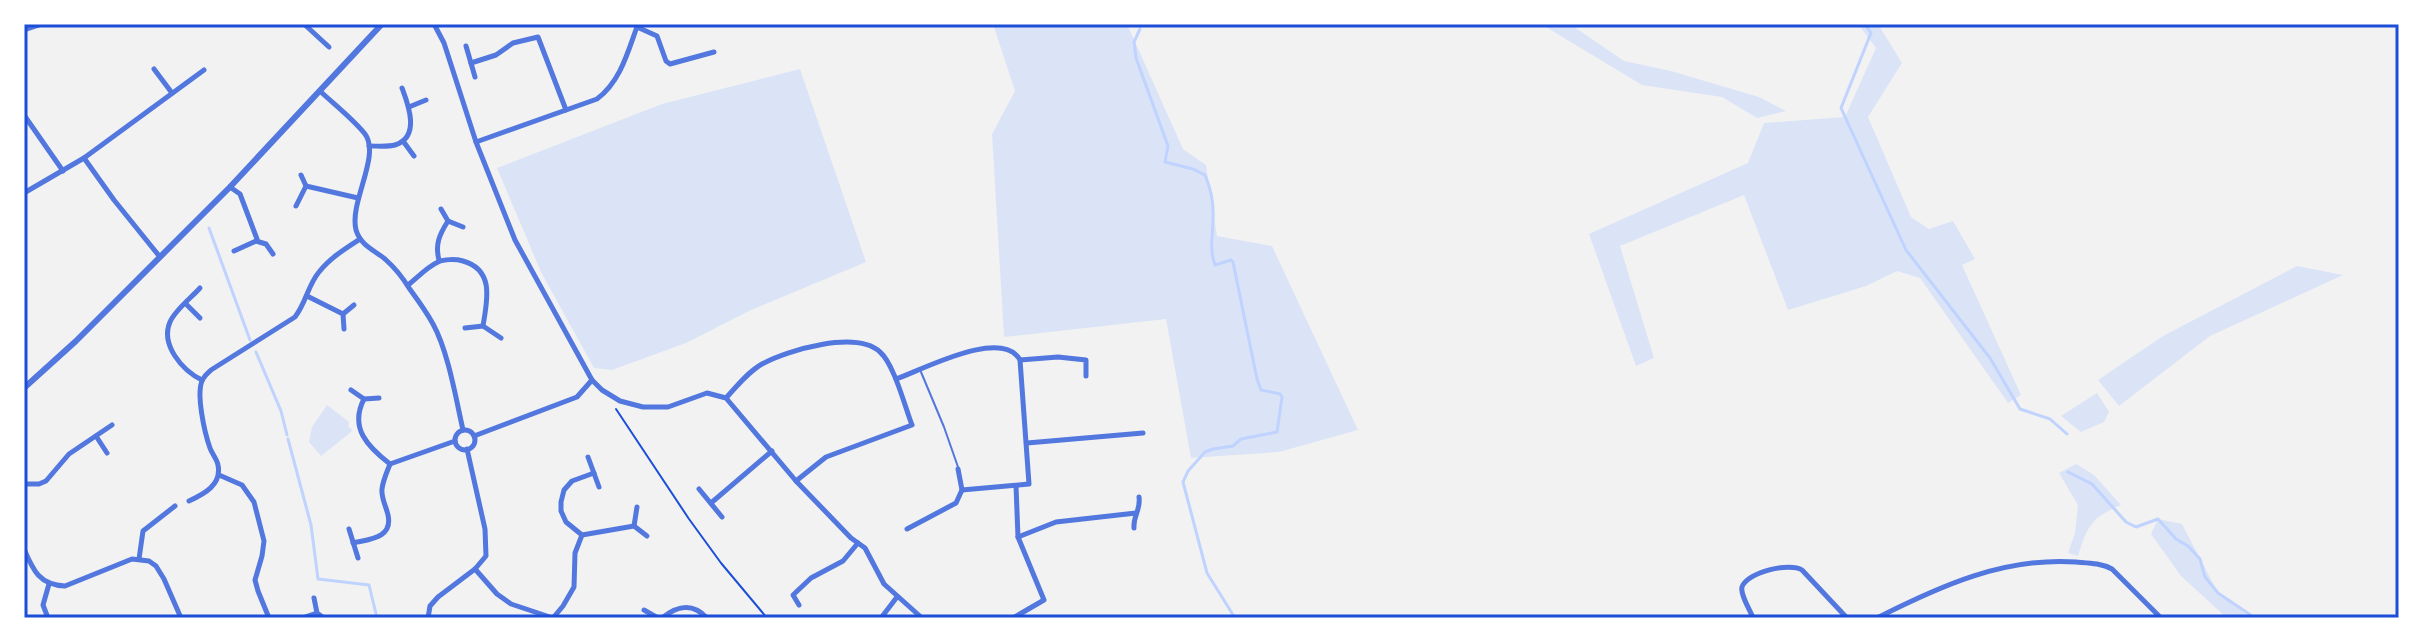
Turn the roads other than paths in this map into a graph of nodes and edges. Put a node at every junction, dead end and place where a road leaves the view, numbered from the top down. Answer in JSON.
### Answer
{"nodes":[{"id":1,"x":42,"y":24,"type":"edge"},
{"id":2,"x":304,"y":24,"type":"edge"},
{"id":3,"x":382,"y":24,"type":"edge"},
{"id":4,"x":434,"y":24,"type":"edge"},
{"id":5,"x":638,"y":26,"type":"edge"},
{"id":6,"x":24,"y":30,"type":"edge"},
{"id":7,"x":466,"y":46,"type":"dead end"},
{"id":8,"x":329,"y":47,"type":"dead end"},
{"id":9,"x":714,"y":52,"type":"dead end"},
{"id":10,"x":471,"y":63,"type":"junction"},
{"id":11,"x":154,"y":69,"type":"dead end"},
{"id":12,"x":204,"y":70,"type":"dead end"},
{"id":13,"x":475,"y":77,"type":"dead end"},
{"id":14,"x":402,"y":88,"type":"dead end"},
{"id":15,"x":321,"y":92,"type":"junction"},
{"id":16,"x":172,"y":93,"type":"junction"},
{"id":17,"x":426,"y":100,"type":"dead end"},
{"id":18,"x":409,"y":107,"type":"junction"},
{"id":19,"x":566,"y":110,"type":"junction"},
{"id":20,"x":24,"y":115,"type":"edge"},
{"id":21,"x":403,"y":141,"type":"junction"},
{"id":22,"x":476,"y":142,"type":"junction"},
{"id":23,"x":369,"y":146,"type":"junction"},
{"id":24,"x":414,"y":156,"type":"dead end"},
{"id":25,"x":84,"y":158,"type":"junction"},
{"id":26,"x":63,"y":171,"type":"junction"},
{"id":27,"x":301,"y":175,"type":"dead end"},
{"id":28,"x":306,"y":186,"type":"junction"},
{"id":29,"x":230,"y":187,"type":"junction"},
{"id":30,"x":24,"y":193,"type":"edge"},
{"id":31,"x":358,"y":198,"type":"junction"},
{"id":32,"x":296,"y":206,"type":"dead end"},
{"id":33,"x":441,"y":209,"type":"dead end"},
{"id":34,"x":448,"y":221,"type":"junction"},
{"id":35,"x":463,"y":227,"type":"dead end"},
{"id":36,"x":360,"y":239,"type":"junction"},
{"id":37,"x":256,"y":241,"type":"junction"},
{"id":38,"x":234,"y":251,"type":"dead end"},
{"id":39,"x":273,"y":254,"type":"dead end"},
{"id":40,"x":160,"y":257,"type":"junction"},
{"id":41,"x":439,"y":260,"type":"junction"},
{"id":42,"x":408,"y":285,"type":"junction"},
{"id":43,"x":200,"y":288,"type":"dead end"},
{"id":44,"x":307,"y":296,"type":"junction"},
{"id":45,"x":186,"y":304,"type":"junction"},
{"id":46,"x":354,"y":305,"type":"dead end"},
{"id":47,"x":343,"y":314,"type":"junction"},
{"id":48,"x":200,"y":318,"type":"dead end"},
{"id":49,"x":483,"y":326,"type":"junction"},
{"id":50,"x":465,"y":328,"type":"dead end"},
{"id":51,"x":344,"y":329,"type":"dead end"},
{"id":52,"x":501,"y":338,"type":"dead end"},
{"id":53,"x":1020,"y":360,"type":"junction"},
{"id":54,"x":920,"y":371,"type":"junction"},
{"id":55,"x":1086,"y":376,"type":"dead end"},
{"id":56,"x":896,"y":379,"type":"junction"},
{"id":57,"x":202,"y":380,"type":"junction"},
{"id":58,"x":592,"y":380,"type":"junction"},
{"id":59,"x":24,"y":388,"type":"edge"},
{"id":60,"x":351,"y":390,"type":"dead end"},
{"id":61,"x":379,"y":398,"type":"dead end"},
{"id":62,"x":726,"y":398,"type":"junction"},
{"id":63,"x":364,"y":399,"type":"junction"},
{"id":64,"x":112,"y":425,"type":"dead end"},
{"id":65,"x":463,"y":430,"type":"junction"},
{"id":66,"x":1143,"y":433,"type":"dead end"},
{"id":67,"x":96,"y":436,"type":"junction"},
{"id":68,"x":474,"y":436,"type":"junction"},
{"id":69,"x":455,"y":441,"type":"junction"},
{"id":70,"x":1027,"y":443,"type":"junction"},
{"id":71,"x":467,"y":449,"type":"junction"},
{"id":72,"x":772,"y":451,"type":"junction"},
{"id":73,"x":107,"y":453,"type":"dead end"},
{"id":74,"x":588,"y":457,"type":"dead end"},
{"id":75,"x":390,"y":464,"type":"junction"},
{"id":76,"x":958,"y":469,"type":"joint"},
{"id":77,"x":594,"y":473,"type":"junction"},
{"id":78,"x":219,"y":475,"type":"junction"},
{"id":79,"x":796,"y":481,"type":"junction"},
{"id":80,"x":24,"y":484,"type":"edge"},
{"id":81,"x":1016,"y":486,"type":"junction"},
{"id":82,"x":599,"y":487,"type":"dead end"},
{"id":83,"x":699,"y":489,"type":"dead end"},
{"id":84,"x":962,"y":490,"type":"junction"},
{"id":85,"x":1139,"y":497,"type":"dead end"},
{"id":86,"x":189,"y":501,"type":"dead end"},
{"id":87,"x":711,"y":503,"type":"junction"},
{"id":88,"x":175,"y":506,"type":"dead end"},
{"id":89,"x":637,"y":507,"type":"dead end"},
{"id":90,"x":1136,"y":513,"type":"junction"},
{"id":91,"x":722,"y":517,"type":"dead end"},
{"id":92,"x":634,"y":526,"type":"junction"},
{"id":93,"x":1134,"y":528,"type":"dead end"},
{"id":94,"x":349,"y":529,"type":"dead end"},
{"id":95,"x":907,"y":529,"type":"dead end"},
{"id":96,"x":582,"y":535,"type":"junction"},
{"id":97,"x":647,"y":536,"type":"dead end"},
{"id":98,"x":1018,"y":537,"type":"junction"},
{"id":99,"x":353,"y":543,"type":"junction"},
{"id":100,"x":858,"y":543,"type":"junction"},
{"id":101,"x":24,"y":549,"type":"edge"},
{"id":102,"x":358,"y":558,"type":"dead end"},
{"id":103,"x":139,"y":559,"type":"junction"},
{"id":104,"x":475,"y":569,"type":"junction"},
{"id":105,"x":49,"y":584,"type":"junction"},
{"id":106,"x":897,"y":597,"type":"junction"},
{"id":107,"x":314,"y":598,"type":"dead end"},
{"id":108,"x":799,"y":605,"type":"dead end"},
{"id":109,"x":644,"y":610,"type":"dead end"},
{"id":110,"x":317,"y":613,"type":"junction"},
{"id":111,"x":48,"y":618,"type":"edge"},
{"id":112,"x":181,"y":618,"type":"edge"},
{"id":113,"x":269,"y":618,"type":"edge"},
{"id":114,"x":302,"y":618,"type":"edge"},
{"id":115,"x":324,"y":618,"type":"edge"},
{"id":116,"x":428,"y":618,"type":"edge"},
{"id":117,"x":553,"y":618,"type":"edge"},
{"id":118,"x":660,"y":618,"type":"edge"},
{"id":119,"x":707,"y":618,"type":"edge"},
{"id":120,"x":881,"y":618,"type":"edge"},
{"id":121,"x":922,"y":618,"type":"edge"},
{"id":122,"x":1013,"y":618,"type":"edge"},
{"id":123,"x":1753,"y":618,"type":"edge"},
{"id":124,"x":1847,"y":618,"type":"edge"},
{"id":125,"x":1877,"y":618,"type":"edge"},
{"id":126,"x":2161,"y":618,"type":"edge"}],
"edges":[{"from":1,"to":6,"type":"street"},
{"from":2,"to":8,"type":"street"},
{"from":3,"to":15,"type":"street"},
{"from":4,"to":22,"type":"street"},
{"from":5,"to":9,"type":"street"},
{"from":5,"to":19,"type":"street"},
{"from":7,"to":10,"type":"street"},
{"from":10,"to":13,"type":"street"},
{"from":10,"to":19,"type":"street"},
{"from":11,"to":16,"type":"street"},
{"from":12,"to":16,"type":"street"},
{"from":14,"to":18,"type":"street"},
{"from":15,"to":23,"type":"street"},
{"from":15,"to":29,"type":"street"},
{"from":16,"to":25,"type":"street"},
{"from":17,"to":18,"type":"street"},
{"from":18,"to":21,"type":"street"},
{"from":19,"to":22,"type":"street"},
{"from":20,"to":26,"type":"street"},
{"from":21,"to":23,"type":"street"},
{"from":21,"to":24,"type":"street"},
{"from":22,"to":58,"type":"street"},
{"from":23,"to":31,"type":"street"},
{"from":25,"to":26,"type":"street"},
{"from":25,"to":40,"type":"street"},
{"from":26,"to":30,"type":"street"},
{"from":27,"to":28,"type":"street"},
{"from":28,"to":31,"type":"street"},
{"from":28,"to":32,"type":"street"},
{"from":29,"to":37,"type":"street"},
{"from":29,"to":40,"type":"street"},
{"from":31,"to":36,"type":"street"},
{"from":33,"to":34,"type":"street"},
{"from":34,"to":35,"type":"street"},
{"from":34,"to":41,"type":"street"},
{"from":36,"to":42,"type":"street"},
{"from":36,"to":44,"type":"street"},
{"from":37,"to":38,"type":"street"},
{"from":37,"to":39,"type":"street"},
{"from":40,"to":59,"type":"street"},
{"from":41,"to":42,"type":"street"},
{"from":41,"to":49,"type":"street"},
{"from":42,"to":65,"type":"street"},
{"from":43,"to":45,"type":"street"},
{"from":44,"to":47,"type":"street"},
{"from":44,"to":57,"type":"street"},
{"from":45,"to":48,"type":"street"},
{"from":45,"to":57,"type":"street"},
{"from":46,"to":47,"type":"street"},
{"from":47,"to":51,"type":"street"},
{"from":49,"to":50,"type":"street"},
{"from":49,"to":52,"type":"street"},
{"from":53,"to":54,"type":"street"},
{"from":53,"to":55,"type":"street"},
{"from":53,"to":70,"type":"street"},
{"from":54,"to":56,"type":"street"},
{"from":54,"to":76,"type":"lane"},
{"from":56,"to":62,"type":"street"},
{"from":56,"to":79,"type":"street"},
{"from":57,"to":78,"type":"street"},
{"from":58,"to":62,"type":"street"},
{"from":58,"to":68,"type":"street"},
{"from":60,"to":63,"type":"street"},
{"from":61,"to":63,"type":"street"},
{"from":62,"to":72,"type":"street"},
{"from":63,"to":75,"type":"street"},
{"from":64,"to":67,"type":"street"},
{"from":65,"to":68,"type":"street"},
{"from":65,"to":69,"type":"street"},
{"from":66,"to":70,"type":"street"},
{"from":67,"to":73,"type":"street"},
{"from":67,"to":80,"type":"street"},
{"from":68,"to":71,"type":"street"},
{"from":69,"to":71,"type":"street"},
{"from":69,"to":75,"type":"street"},
{"from":70,"to":81,"type":"street"},
{"from":71,"to":104,"type":"street"},
{"from":72,"to":79,"type":"street"},
{"from":72,"to":87,"type":"street"},
{"from":74,"to":77,"type":"street"},
{"from":75,"to":99,"type":"street"},
{"from":76,"to":84,"type":"street"},
{"from":77,"to":82,"type":"street"},
{"from":77,"to":96,"type":"street"},
{"from":78,"to":86,"type":"street"},
{"from":78,"to":113,"type":"street"},
{"from":79,"to":100,"type":"street"},
{"from":81,"to":84,"type":"street"},
{"from":81,"to":98,"type":"street"},
{"from":83,"to":87,"type":"street"},
{"from":84,"to":95,"type":"street"},
{"from":85,"to":90,"type":"street"},
{"from":87,"to":91,"type":"street"},
{"from":88,"to":103,"type":"street"},
{"from":89,"to":92,"type":"street"},
{"from":90,"to":93,"type":"street"},
{"from":90,"to":98,"type":"street"},
{"from":92,"to":96,"type":"street"},
{"from":92,"to":97,"type":"street"},
{"from":94,"to":99,"type":"street"},
{"from":96,"to":117,"type":"street"},
{"from":98,"to":122,"type":"street"},
{"from":99,"to":102,"type":"street"},
{"from":100,"to":106,"type":"street"},
{"from":100,"to":108,"type":"street"},
{"from":101,"to":105,"type":"street"},
{"from":103,"to":105,"type":"street"},
{"from":103,"to":112,"type":"street"},
{"from":104,"to":116,"type":"street"},
{"from":104,"to":117,"type":"street"},
{"from":105,"to":111,"type":"street"},
{"from":106,"to":120,"type":"street"},
{"from":106,"to":121,"type":"street"},
{"from":107,"to":110,"type":"street"},
{"from":109,"to":118,"type":"street"},
{"from":110,"to":114,"type":"street"},
{"from":110,"to":115,"type":"street"},
{"from":118,"to":119,"type":"street"},
{"from":123,"to":124,"type":"street"},
{"from":125,"to":126,"type":"street"}]}
